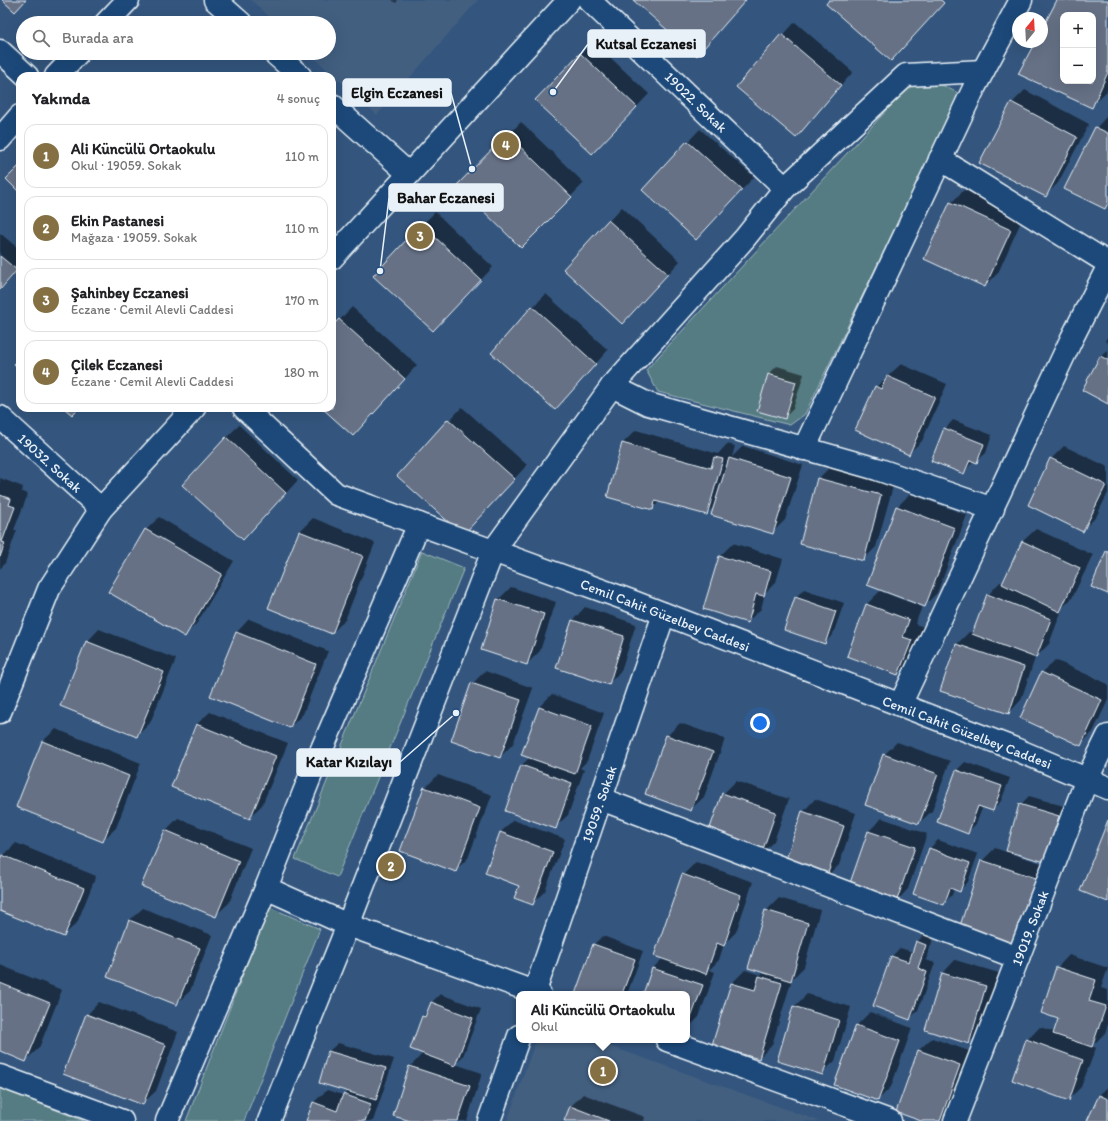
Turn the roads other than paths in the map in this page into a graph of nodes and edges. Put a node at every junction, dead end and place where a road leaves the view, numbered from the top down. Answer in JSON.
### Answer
{"nodes":[{"id":1,"x":128,"y":0,"type":"edge"},
{"id":2,"x":215,"y":0,"type":"edge"},
{"id":3,"x":569,"y":0,"type":"edge"},
{"id":4,"x":589,"y":0,"type":"edge"},
{"id":5,"x":1021,"y":0,"type":"edge"},
{"id":6,"x":113,"y":16,"type":"edge"},
{"id":7,"x":233,"y":16,"type":"edge"},
{"id":8,"x":0,"y":51,"type":"edge"},
{"id":9,"x":71,"y":60,"type":"edge"},
{"id":10,"x":282,"y":60,"type":"edge"},
{"id":11,"x":983,"y":71,"type":"junction"},
{"id":12,"x":23,"y":72,"type":"edge"},
{"id":13,"x":60,"y":72,"type":"edge"},
{"id":14,"x":295,"y":72,"type":"edge"},
{"id":15,"x":336,"y":109,"type":"edge"},
{"id":16,"x":16,"y":121,"type":"edge"},
{"id":17,"x":0,"y":139,"type":"edge"},
{"id":18,"x":940,"y":159,"type":"junction"},
{"id":19,"x":409,"y":174,"type":"junction"},
{"id":20,"x":785,"y":188,"type":"junction"},
{"id":21,"x":336,"y":254,"type":"edge"},
{"id":22,"x":1108,"y":263,"type":"edge"},
{"id":23,"x":1108,"y":267,"type":"edge"},
{"id":24,"x":612,"y":386,"type":"junction"},
{"id":25,"x":190,"y":412,"type":"edge"},
{"id":26,"x":248,"y":412,"type":"edge"},
{"id":27,"x":0,"y":417,"type":"edge"},
{"id":28,"x":804,"y":449,"type":"junction"},
{"id":29,"x":101,"y":509,"type":"junction"},
{"id":30,"x":993,"y":509,"type":"junction"},
{"id":31,"x":419,"y":524,"type":"junction"},
{"id":32,"x":493,"y":551,"type":"junction"},
{"id":33,"x":664,"y":614,"type":"junction"},
{"id":34,"x":900,"y":705,"type":"junction"},
{"id":35,"x":0,"y":712,"type":"edge"},
{"id":36,"x":1108,"y":736,"type":"edge"},
{"id":37,"x":1087,"y":779,"type":"junction"},
{"id":38,"x":1108,"y":788,"type":"edge"},
{"id":39,"x":600,"y":799,"type":"junction"},
{"id":40,"x":266,"y":888,"type":"junction"},
{"id":41,"x":348,"y":924,"type":"junction"},
{"id":42,"x":1018,"y":958,"type":"junction"},
{"id":43,"x":531,"y":991,"type":"edge"},
{"id":44,"x":537,"y":991,"type":"edge"},
{"id":45,"x":517,"y":1043,"type":"edge"},
{"id":46,"x":675,"y":1043,"type":"edge"},
{"id":47,"x":0,"y":1076,"type":"edge"},
{"id":48,"x":122,"y":1121,"type":"edge"},
{"id":49,"x":168,"y":1121,"type":"edge"},
{"id":50,"x":269,"y":1121,"type":"edge"},
{"id":51,"x":489,"y":1121,"type":"edge"},
{"id":52,"x":890,"y":1121,"type":"edge"},
{"id":53,"x":955,"y":1121,"type":"edge"}],
"edges":[{"from":1,"to":6,"type":"street"},
{"from":2,"to":7,"type":"street"},
{"from":3,"to":19,"type":"street"},
{"from":4,"to":20,"type":"street","name":"19022. Sokak"},
{"from":5,"to":11,"type":"street"},
{"from":8,"to":12,"type":"street"},
{"from":9,"to":13,"type":"street"},
{"from":10,"to":14,"type":"street"},
{"from":11,"to":18,"type":"street"},
{"from":11,"to":20,"type":"street"},
{"from":15,"to":19,"type":"street"},
{"from":16,"to":17,"type":"street"},
{"from":18,"to":22,"type":"street"},
{"from":18,"to":28,"type":"street"},
{"from":19,"to":21,"type":"street"},
{"from":20,"to":24,"type":"street"},
{"from":23,"to":30,"type":"street"},
{"from":24,"to":28,"type":"street"},
{"from":24,"to":32,"type":"street"},
{"from":25,"to":29,"type":"street"},
{"from":26,"to":31,"type":"street","name":"Cemil Cahit Güzelbey Caddesi"},
{"from":27,"to":29,"type":"street","name":"19032. Sokak"},
{"from":28,"to":30,"type":"street"},
{"from":29,"to":35,"type":"street"},
{"from":30,"to":34,"type":"street"},
{"from":31,"to":32,"type":"street","name":"Cemil Cahit Güzelbey Caddesi"},
{"from":31,"to":40,"type":"street"},
{"from":32,"to":33,"type":"street","name":"Cemil Cahit Güzelbey Caddesi"},
{"from":32,"to":41,"type":"street"},
{"from":33,"to":34,"type":"street","name":"Cemil Cahit Güzelbey Caddesi"},
{"from":33,"to":39,"type":"street","name":"19059. Sokak"},
{"from":34,"to":37,"type":"street","name":"Cemil Cahit Güzelbey Caddesi"},
{"from":36,"to":37,"type":"street","name":"19019. Sokak"},
{"from":37,"to":38,"type":"street","name":"Cemil Cahit Güzelbey Caddesi"},
{"from":37,"to":42,"type":"street","name":"19019. Sokak"},
{"from":39,"to":42,"type":"street"},
{"from":39,"to":44,"type":"street","name":"19059. Sokak"},
{"from":40,"to":41,"type":"street"},
{"from":40,"to":49,"type":"street"},
{"from":41,"to":43,"type":"street"},
{"from":41,"to":50,"type":"street"},
{"from":42,"to":53,"type":"street","name":"19019. Sokak"},
{"from":45,"to":51,"type":"street"},
{"from":46,"to":52,"type":"street"},
{"from":47,"to":48,"type":"street"}]}
